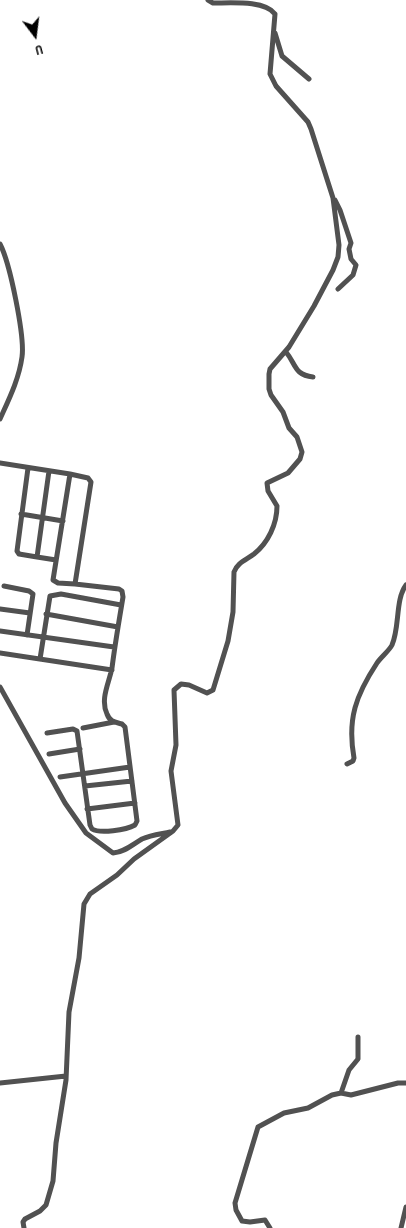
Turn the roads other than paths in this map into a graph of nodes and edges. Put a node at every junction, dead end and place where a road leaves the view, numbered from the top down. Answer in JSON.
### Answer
{"nodes":[{"id":1,"x":208,"y":0,"type":"edge"},
{"id":2,"x":274,"y":30,"type":"junction"},
{"id":3,"x":309,"y":79,"type":"dead end"},
{"id":4,"x":333,"y":198,"type":"junction"},
{"id":5,"x":0,"y":244,"type":"edge"},
{"id":6,"x":338,"y":289,"type":"dead end"},
{"id":7,"x":286,"y":352,"type":"junction"},
{"id":8,"x":313,"y":376,"type":"dead end"},
{"id":9,"x":0,"y":419,"type":"edge"},
{"id":10,"x":0,"y":463,"type":"edge"},
{"id":11,"x":28,"y":468,"type":"junction"},
{"id":12,"x":49,"y":471,"type":"junction"},
{"id":13,"x":70,"y":474,"type":"junction"},
{"id":14,"x":21,"y":514,"type":"junction"},
{"id":15,"x":42,"y":517,"type":"junction"},
{"id":16,"x":63,"y":521,"type":"junction"},
{"id":17,"x":36,"y":557,"type":"junction"},
{"id":18,"x":56,"y":560,"type":"junction"},
{"id":19,"x":75,"y":584,"type":"junction"},
{"id":20,"x":406,"y":585,"type":"edge"},
{"id":21,"x":4,"y":586,"type":"dead end"},
{"id":22,"x":121,"y":605,"type":"junction"},
{"id":23,"x":0,"y":609,"type":"edge"},
{"id":24,"x":30,"y":613,"type":"junction"},
{"id":25,"x":46,"y":614,"type":"junction"},
{"id":26,"x":118,"y":627,"type":"junction"},
{"id":27,"x":0,"y":631,"type":"edge"},
{"id":28,"x":27,"y":634,"type":"junction"},
{"id":29,"x":43,"y":636,"type":"junction"},
{"id":30,"x":114,"y":648,"type":"junction"},
{"id":31,"x":0,"y":653,"type":"edge"},
{"id":32,"x":40,"y":659,"type":"junction"},
{"id":33,"x":112,"y":670,"type":"junction"},
{"id":34,"x":0,"y":687,"type":"edge"},
{"id":35,"x":114,"y":722,"type":"junction"},
{"id":36,"x":83,"y":728,"type":"dead end"},
{"id":37,"x":47,"y":733,"type":"dead end"},
{"id":38,"x":80,"y":750,"type":"junction"},
{"id":39,"x":49,"y":754,"type":"dead end"},
{"id":40,"x":348,"y":764,"type":"dead end"},
{"id":41,"x":130,"y":767,"type":"junction"},
{"id":42,"x":83,"y":774,"type":"junction"},
{"id":43,"x":60,"y":777,"type":"dead end"},
{"id":44,"x":132,"y":781,"type":"junction"},
{"id":45,"x":85,"y":786,"type":"junction"},
{"id":46,"x":134,"y":804,"type":"junction"},
{"id":47,"x":88,"y":809,"type":"junction"},
{"id":48,"x":171,"y":832,"type":"junction"},
{"id":49,"x":358,"y":1037,"type":"dead end"},
{"id":50,"x":66,"y":1076,"type":"junction"},
{"id":51,"x":406,"y":1083,"type":"edge"},
{"id":52,"x":0,"y":1084,"type":"edge"},
{"id":53,"x":341,"y":1093,"type":"junction"},
{"id":54,"x":406,"y":1207,"type":"edge"},
{"id":55,"x":24,"y":1228,"type":"edge"},
{"id":56,"x":270,"y":1228,"type":"edge"},
{"id":57,"x":401,"y":1228,"type":"edge"}],
"edges":[{"from":1,"to":2,"type":"street"},
{"from":2,"to":3,"type":"street"},
{"from":2,"to":4,"type":"street"},
{"from":4,"to":6,"type":"street"},
{"from":4,"to":7,"type":"street"},
{"from":5,"to":9,"type":"street"},
{"from":7,"to":8,"type":"street"},
{"from":7,"to":48,"type":"street"},
{"from":10,"to":11,"type":"street"},
{"from":11,"to":12,"type":"street"},
{"from":11,"to":14,"type":"street"},
{"from":12,"to":13,"type":"street"},
{"from":12,"to":15,"type":"street"},
{"from":13,"to":16,"type":"street"},
{"from":13,"to":19,"type":"street"},
{"from":14,"to":15,"type":"street"},
{"from":14,"to":17,"type":"street"},
{"from":15,"to":16,"type":"street"},
{"from":15,"to":17,"type":"street"},
{"from":16,"to":18,"type":"street"},
{"from":17,"to":18,"type":"street"},
{"from":18,"to":19,"type":"street"},
{"from":19,"to":22,"type":"street"},
{"from":20,"to":40,"type":"street"},
{"from":21,"to":24,"type":"street"},
{"from":22,"to":25,"type":"street"},
{"from":22,"to":26,"type":"street"},
{"from":23,"to":24,"type":"street"},
{"from":24,"to":28,"type":"street"},
{"from":25,"to":26,"type":"street"},
{"from":25,"to":29,"type":"street"},
{"from":26,"to":30,"type":"street"},
{"from":27,"to":28,"type":"street"},
{"from":28,"to":29,"type":"street"},
{"from":29,"to":30,"type":"street"},
{"from":29,"to":32,"type":"street"},
{"from":30,"to":33,"type":"street"},
{"from":31,"to":32,"type":"street"},
{"from":32,"to":33,"type":"street"},
{"from":33,"to":35,"type":"street"},
{"from":34,"to":48,"type":"street"},
{"from":35,"to":36,"type":"street"},
{"from":35,"to":41,"type":"street"},
{"from":37,"to":38,"type":"street"},
{"from":38,"to":39,"type":"street"},
{"from":38,"to":42,"type":"street"},
{"from":41,"to":42,"type":"street"},
{"from":41,"to":44,"type":"street"},
{"from":42,"to":43,"type":"street"},
{"from":42,"to":45,"type":"street"},
{"from":44,"to":45,"type":"street"},
{"from":44,"to":46,"type":"street"},
{"from":45,"to":47,"type":"street"},
{"from":46,"to":47,"type":"street"},
{"from":46,"to":47,"type":"street"},
{"from":48,"to":50,"type":"street"},
{"from":49,"to":53,"type":"street"},
{"from":50,"to":52,"type":"street"},
{"from":50,"to":55,"type":"street"},
{"from":51,"to":53,"type":"street"},
{"from":53,"to":56,"type":"street"},
{"from":54,"to":57,"type":"street"}]}
